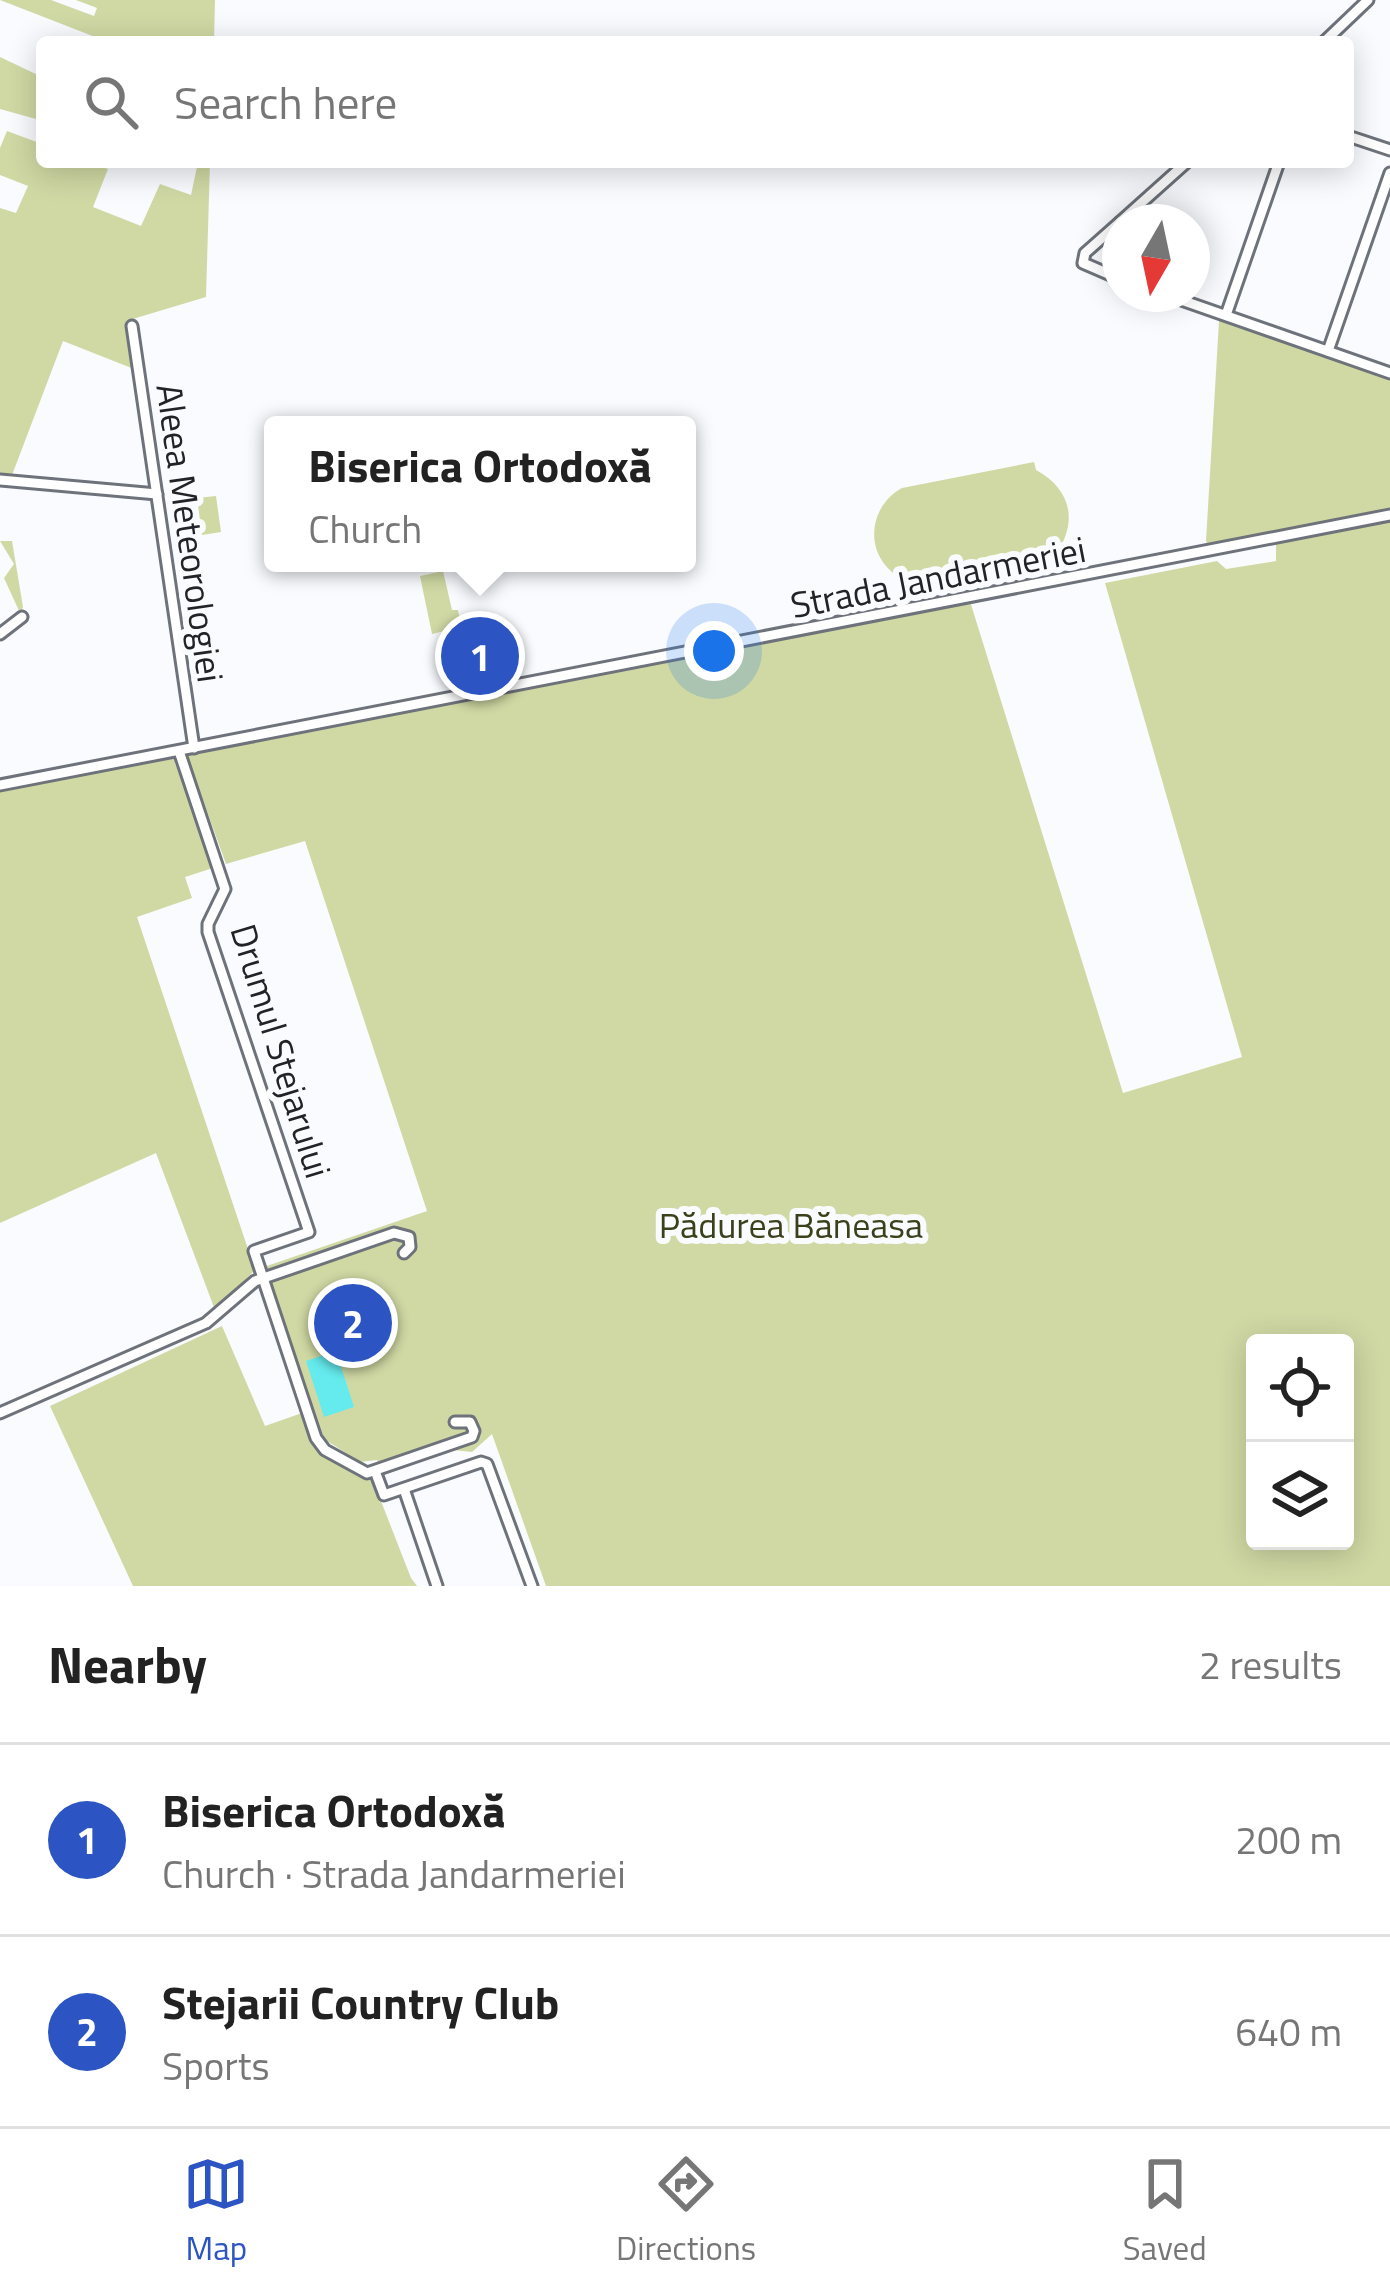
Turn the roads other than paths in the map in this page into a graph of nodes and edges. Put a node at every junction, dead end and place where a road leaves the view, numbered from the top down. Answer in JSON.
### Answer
{"nodes":[{"id":1,"x":1367,"y":0,"type":"edge"},
{"id":2,"x":1330,"y":36,"type":"edge"},
{"id":3,"x":1354,"y":138,"type":"edge"},
{"id":4,"x":1390,"y":150,"type":"edge"},
{"id":5,"x":1180,"y":168,"type":"edge"},
{"id":6,"x":1278,"y":168,"type":"edge"},
{"id":7,"x":1390,"y":173,"type":"edge"},
{"id":8,"x":1140,"y":204,"type":"edge"},
{"id":9,"x":1102,"y":238,"type":"edge"},
{"id":10,"x":1102,"y":272,"type":"edge"},
{"id":11,"x":1210,"y":310,"type":"edge"},
{"id":12,"x":1226,"y":315,"type":"junction"},
{"id":13,"x":132,"y":326,"type":"dead end"},
{"id":14,"x":1328,"y":352,"type":"junction"},
{"id":15,"x":1390,"y":373,"type":"edge"},
{"id":16,"x":0,"y":480,"type":"edge"},
{"id":17,"x":157,"y":494,"type":"junction"},
{"id":18,"x":1389,"y":512,"type":"edge"},
{"id":19,"x":22,"y":617,"type":"dead end"},
{"id":20,"x":0,"y":634,"type":"edge"},
{"id":21,"x":194,"y":748,"type":"junction"},
{"id":22,"x":179,"y":751,"type":"junction"},
{"id":23,"x":0,"y":785,"type":"edge"},
{"id":24,"x":404,"y":1252,"type":"dead end"},
{"id":25,"x":264,"y":1277,"type":"junction"},
{"id":26,"x":0,"y":1413,"type":"edge"},
{"id":27,"x":455,"y":1422,"type":"dead end"},
{"id":28,"x":374,"y":1471,"type":"junction"},
{"id":29,"x":404,"y":1489,"type":"junction"},
{"id":30,"x":437,"y":1586,"type":"edge"},
{"id":31,"x":532,"y":1586,"type":"edge"}],
"edges":[{"from":1,"to":2,"type":"street"},
{"from":3,"to":4,"type":"street"},
{"from":5,"to":8,"type":"street"},
{"from":6,"to":12,"type":"street"},
{"from":7,"to":14,"type":"street"},
{"from":9,"to":10,"type":"street"},
{"from":11,"to":12,"type":"street"},
{"from":12,"to":14,"type":"street"},
{"from":13,"to":17,"type":"street","name":"Aleea Meteorologiei"},
{"from":14,"to":15,"type":"street"},
{"from":16,"to":17,"type":"street"},
{"from":17,"to":21,"type":"street","name":"Aleea Meteorologiei"},
{"from":18,"to":21,"type":"street","name":"Strada Jandarmeriei"},
{"from":19,"to":20,"type":"street"},
{"from":21,"to":22,"type":"street","name":"Strada Jandarmeriei"},
{"from":22,"to":23,"type":"street","name":"Strada Jandarmeriei"},
{"from":22,"to":25,"type":"street","name":"Drumul Stejarului"},
{"from":24,"to":25,"type":"street"},
{"from":25,"to":26,"type":"street"},
{"from":25,"to":28,"type":"street"},
{"from":27,"to":28,"type":"street"},
{"from":28,"to":29,"type":"street"},
{"from":29,"to":30,"type":"street"},
{"from":29,"to":31,"type":"street"}]}
